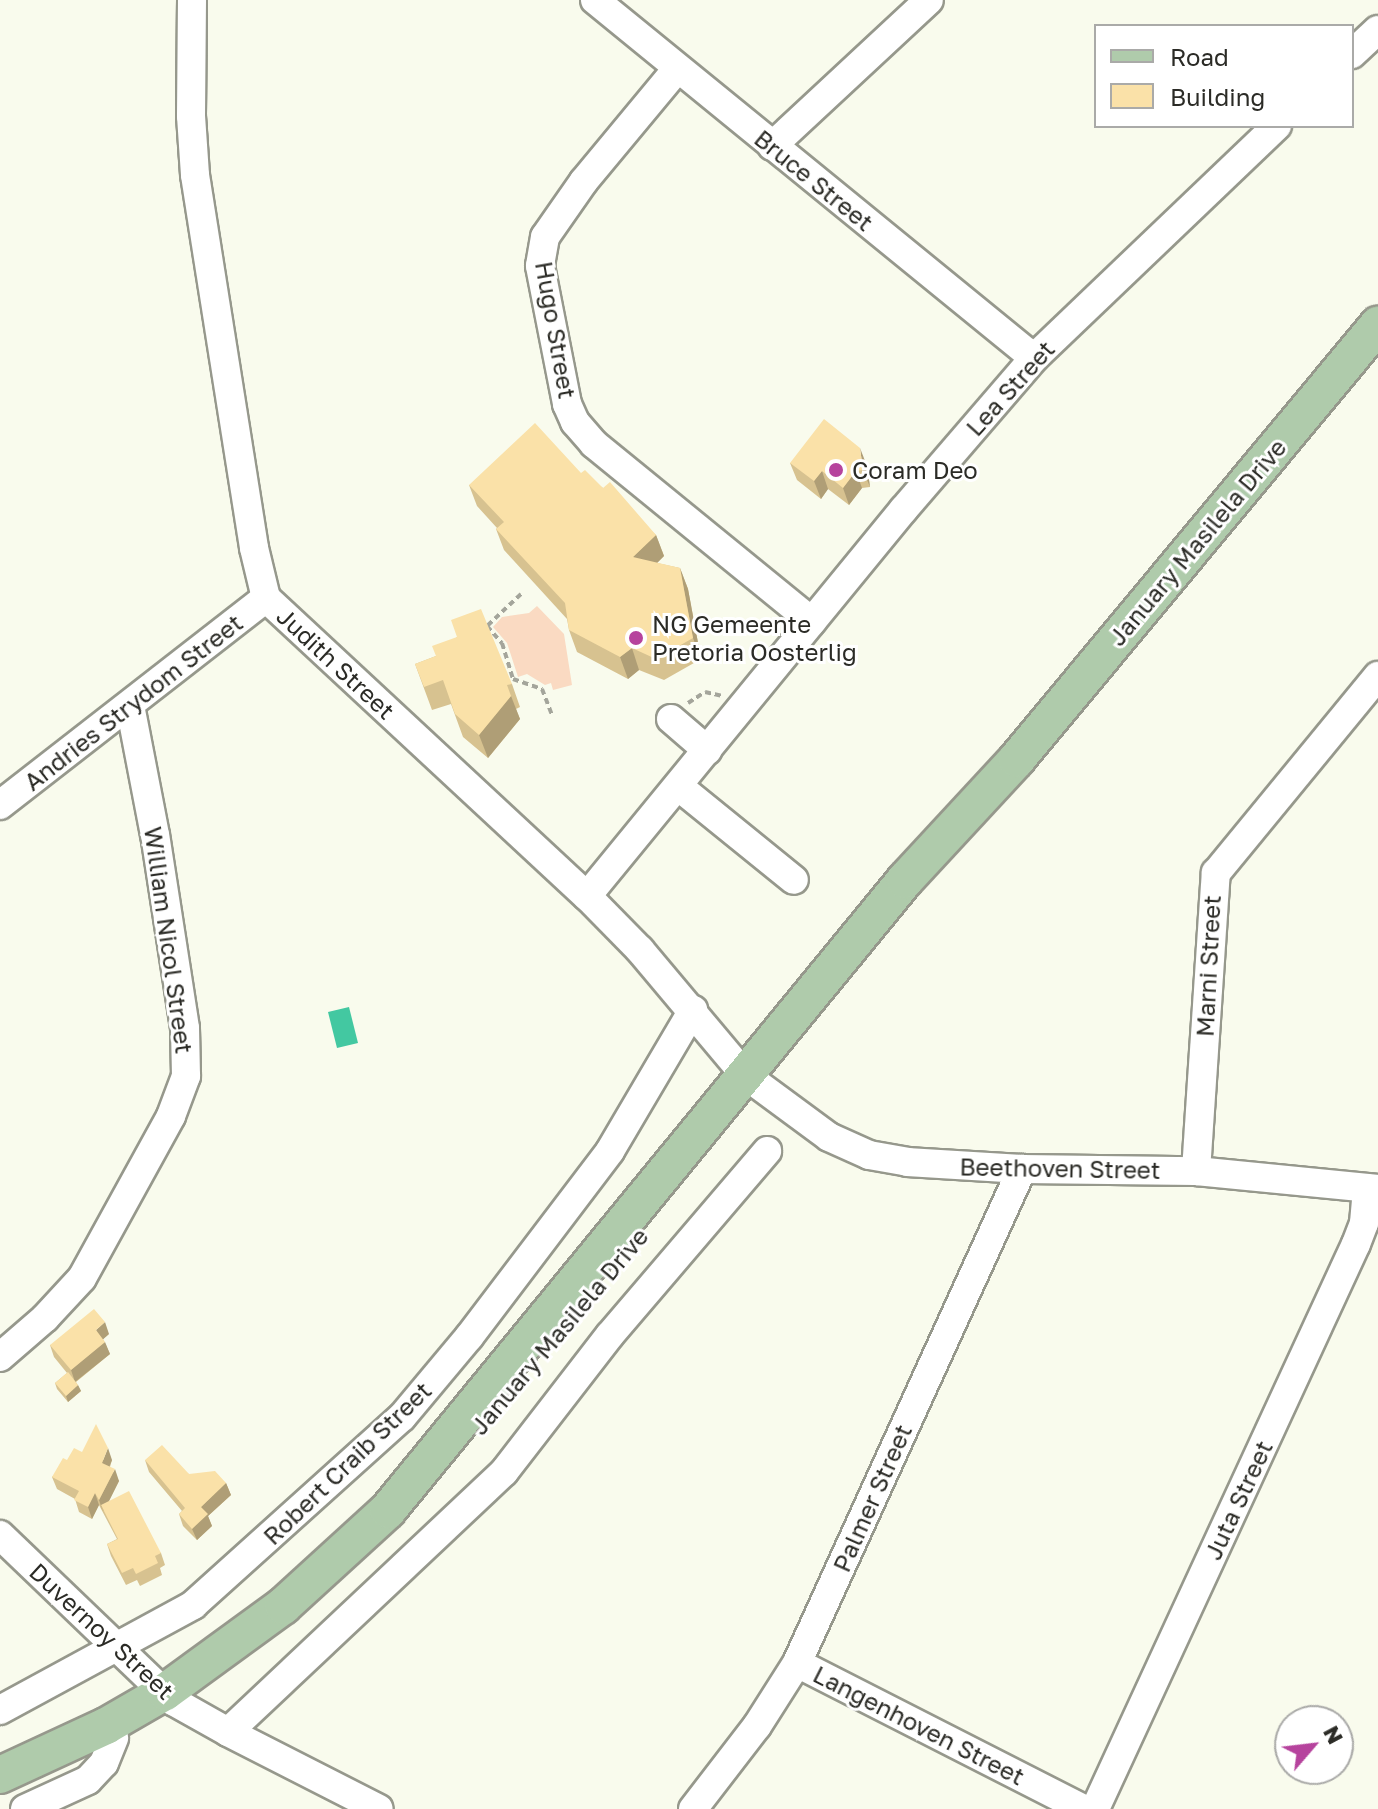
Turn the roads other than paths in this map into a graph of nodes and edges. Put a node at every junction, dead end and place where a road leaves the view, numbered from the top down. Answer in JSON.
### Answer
{"nodes":[{"id":1,"x":192,"y":0,"type":"edge"},
{"id":2,"x":595,"y":0,"type":"edge"},
{"id":3,"x":929,"y":0,"type":"edge"},
{"id":4,"x":1378,"y":30,"type":"edge"},
{"id":5,"x":1354,"y":52,"type":"edge"},
{"id":6,"x":677,"y":69,"type":"junction"},
{"id":7,"x":1275,"y":128,"type":"edge"},
{"id":8,"x":772,"y":146,"type":"junction"},
{"id":9,"x":1378,"y":325,"type":"edge"},
{"id":10,"x":1034,"y":358,"type":"junction"},
{"id":11,"x":266,"y":598,"type":"junction"},
{"id":12,"x":812,"y":622,"type":"junction"},
{"id":13,"x":1378,"y":676,"type":"edge"},
{"id":14,"x":130,"y":705,"type":"junction"},
{"id":15,"x":671,"y":719,"type":"road end"},
{"id":16,"x":707,"y":750,"type":"junction"},
{"id":17,"x":678,"y":786,"type":"junction"},
{"id":18,"x":0,"y":805,"type":"edge"},
{"id":19,"x":794,"y":880,"type":"dead end"},
{"id":20,"x":587,"y":896,"type":"junction"},
{"id":21,"x":693,"y":1010,"type":"junction"},
{"id":22,"x":753,"y":1083,"type":"junction"},
{"id":23,"x":767,"y":1151,"type":"dead end"},
{"id":24,"x":1022,"y":1169,"type":"junction"},
{"id":25,"x":1196,"y":1171,"type":"junction"},
{"id":26,"x":1372,"y":1189,"type":"edge"},
{"id":27,"x":0,"y":1357,"type":"edge"},
{"id":28,"x":0,"y":1535,"type":"edge"},
{"id":29,"x":118,"y":1648,"type":"junction"},
{"id":30,"x":797,"y":1663,"type":"junction"},
{"id":31,"x":169,"y":1696,"type":"junction"},
{"id":32,"x":0,"y":1710,"type":"edge"},
{"id":33,"x":228,"y":1732,"type":"junction"},
{"id":34,"x":114,"y":1738,"type":"junction"},
{"id":35,"x":0,"y":1775,"type":"edge"},
{"id":36,"x":0,"y":1791,"type":"edge"},
{"id":37,"x":25,"y":1809,"type":"edge"},
{"id":38,"x":379,"y":1809,"type":"edge"},
{"id":39,"x":693,"y":1809,"type":"edge"},
{"id":40,"x":1084,"y":1809,"type":"edge"},
{"id":41,"x":1095,"y":1809,"type":"edge"}],
"edges":[{"from":1,"to":11,"type":"street","name":"Judith Street"},
{"from":2,"to":6,"type":"street","name":"Bruce Street"},
{"from":3,"to":8,"type":"street"},
{"from":4,"to":5,"type":"street"},
{"from":6,"to":8,"type":"street","name":"Bruce Street"},
{"from":6,"to":12,"type":"street","name":"Hugo Street"},
{"from":7,"to":10,"type":"street","name":"Lea Street"},
{"from":8,"to":10,"type":"street","name":"Bruce Street"},
{"from":9,"to":22,"type":"main road","name":"January Masilela Drive"},
{"from":10,"to":12,"type":"street","name":"Lea Street"},
{"from":11,"to":14,"type":"street","name":"Andries Strydom Street"},
{"from":11,"to":20,"type":"street","name":"Judith Street"},
{"from":12,"to":16,"type":"street","name":"Lea Street"},
{"from":13,"to":25,"type":"street","name":"Marni Street"},
{"from":14,"to":18,"type":"street","name":"Andries Strydom Street"},
{"from":14,"to":27,"type":"street","name":"William Nicol Street"},
{"from":15,"to":16,"type":"street"},
{"from":16,"to":17,"type":"street","name":"Lea Street"},
{"from":17,"to":19,"type":"street"},
{"from":17,"to":20,"type":"street","name":"Lea Street"},
{"from":20,"to":21,"type":"street","name":"Judith Street"},
{"from":21,"to":22,"type":"street","name":"Judith Street"},
{"from":21,"to":29,"type":"street","name":"Robert Craib Street"},
{"from":22,"to":24,"type":"street","name":"Beethoven Street"},
{"from":22,"to":31,"type":"main road","name":"January Masilela Drive"},
{"from":23,"to":33,"type":"street"},
{"from":24,"to":25,"type":"street","name":"Beethoven Street"},
{"from":24,"to":30,"type":"street","name":"Palmer Street"},
{"from":25,"to":26,"type":"street","name":"Beethoven Street"},
{"from":26,"to":41,"type":"street","name":"Juta Street"},
{"from":28,"to":29,"type":"street","name":"Duvernoy Street"},
{"from":29,"to":31,"type":"street","name":"Duvernoy Street"},
{"from":29,"to":32,"type":"street","name":"Robert Craib Street"},
{"from":30,"to":39,"type":"street","name":"Palmer Street"},
{"from":30,"to":40,"type":"street","name":"Langenhoven Street"},
{"from":31,"to":33,"type":"street","name":"Duvernoy Street"},
{"from":31,"to":34,"type":"main road","name":"January Masilela Drive"},
{"from":31,"to":35,"type":"main road","name":"January Masilela Drive"},
{"from":33,"to":38,"type":"street","name":"Duvernoy Street"},
{"from":34,"to":36,"type":"main road","name":"January Masilela Drive"},
{"from":34,"to":37,"type":"street"}]}
